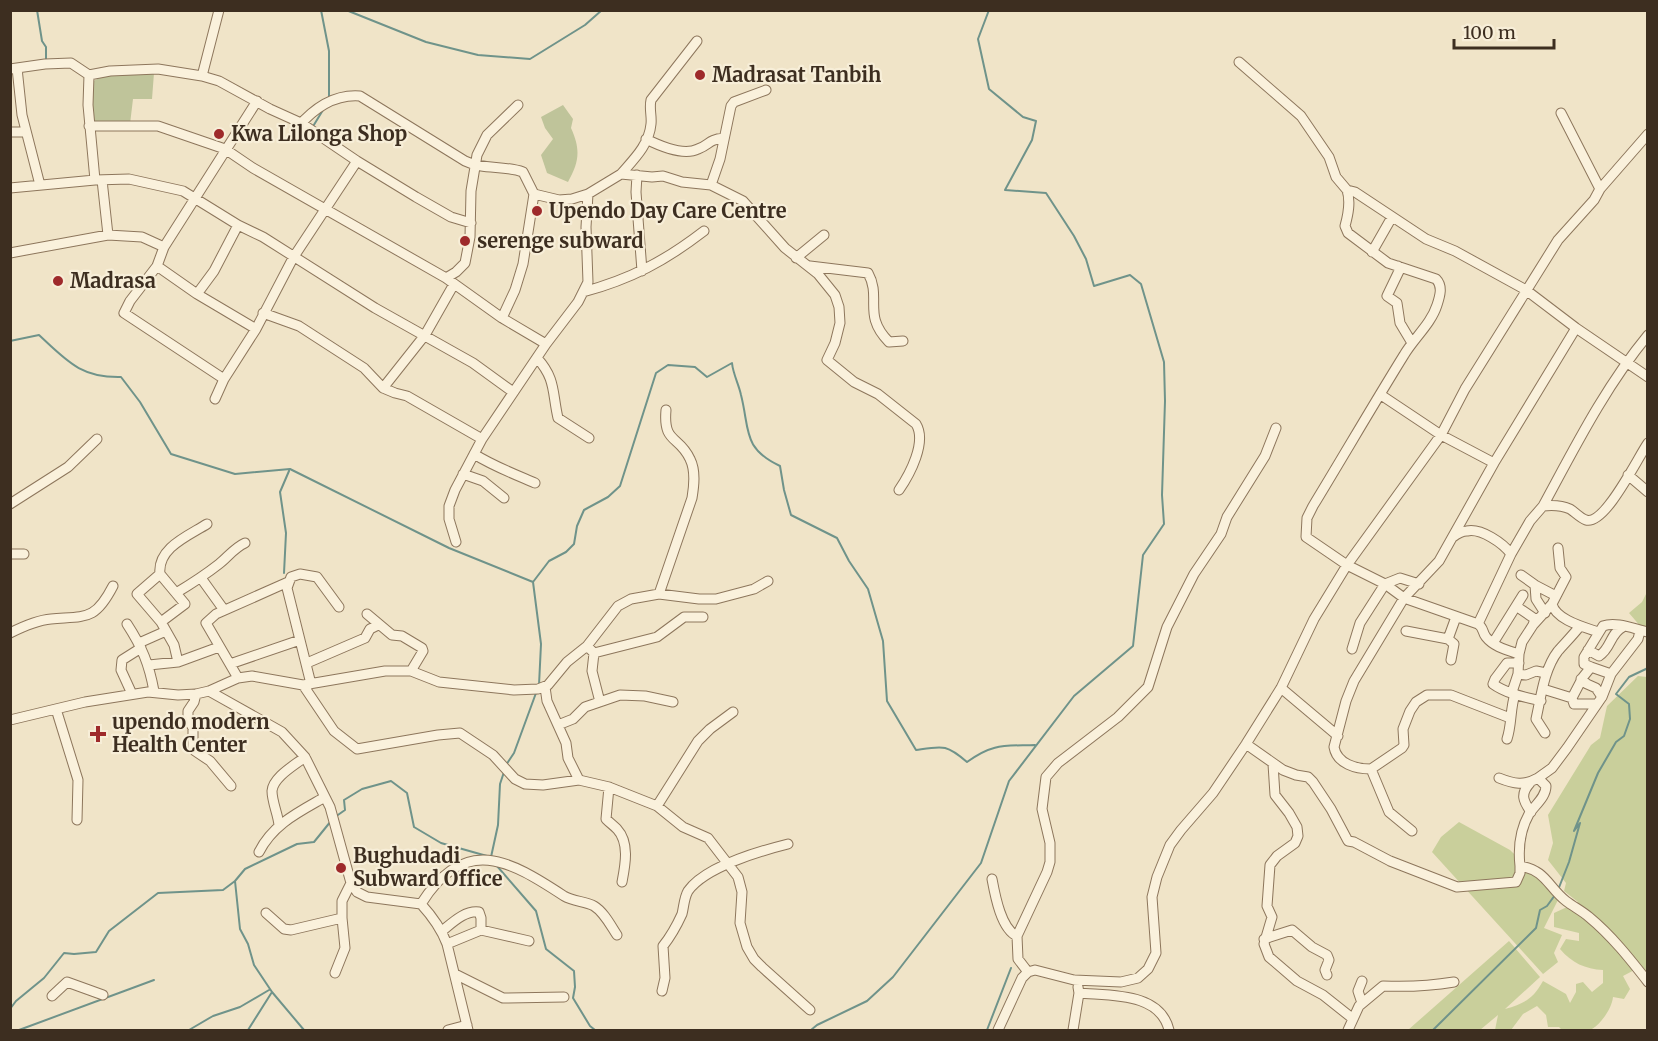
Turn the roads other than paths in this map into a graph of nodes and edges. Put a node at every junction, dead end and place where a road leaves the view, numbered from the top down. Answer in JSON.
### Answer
{"nodes":[{"id":1,"x":219,"y":10,"type":"edge"},
{"id":2,"x":697,"y":41,"type":"dead end"},
{"id":3,"x":1239,"y":62,"type":"dead end"},
{"id":4,"x":14,"y":69,"type":"edge"},
{"id":5,"x":89,"y":75,"type":"junction"},
{"id":6,"x":202,"y":76,"type":"junction"},
{"id":7,"x":766,"y":90,"type":"dead end"},
{"id":8,"x":257,"y":101,"type":"junction"},
{"id":9,"x":518,"y":105,"type":"dead end"},
{"id":10,"x":1561,"y":113,"type":"dead end"},
{"id":11,"x":299,"y":125,"type":"junction"},
{"id":12,"x":89,"y":126,"type":"junction"},
{"id":13,"x":10,"y":132,"type":"edge"},
{"id":14,"x":26,"y":132,"type":"junction"},
{"id":15,"x":1647,"y":134,"type":"edge"},
{"id":16,"x":724,"y":138,"type":"junction"},
{"id":17,"x":646,"y":139,"type":"junction"},
{"id":18,"x":225,"y":149,"type":"junction"},
{"id":19,"x":357,"y":161,"type":"junction"},
{"id":20,"x":474,"y":165,"type":"junction"},
{"id":21,"x":621,"y":174,"type":"junction"},
{"id":22,"x":637,"y":175,"type":"junction"},
{"id":23,"x":99,"y":180,"type":"junction"},
{"id":24,"x":40,"y":184,"type":"junction"},
{"id":25,"x":711,"y":185,"type":"junction"},
{"id":26,"x":10,"y":188,"type":"edge"},
{"id":27,"x":1600,"y":189,"type":"junction"},
{"id":28,"x":1347,"y":190,"type":"junction"},
{"id":29,"x":534,"y":194,"type":"junction"},
{"id":30,"x":588,"y":194,"type":"junction"},
{"id":31,"x":196,"y":198,"type":"junction"},
{"id":32,"x":326,"y":208,"type":"junction"},
{"id":33,"x":1392,"y":217,"type":"junction"},
{"id":34,"x":471,"y":223,"type":"junction"},
{"id":35,"x":238,"y":225,"type":"junction"},
{"id":36,"x":704,"y":231,"type":"dead end"},
{"id":37,"x":108,"y":235,"type":"junction"},
{"id":38,"x":824,"y":235,"type":"dead end"},
{"id":39,"x":164,"y":247,"type":"junction"},
{"id":40,"x":1372,"y":252,"type":"junction"},
{"id":41,"x":10,"y":253,"type":"edge"},
{"id":42,"x":294,"y":256,"type":"junction"},
{"id":43,"x":796,"y":258,"type":"junction"},
{"id":44,"x":157,"y":266,"type":"junction"},
{"id":45,"x":810,"y":266,"type":"junction"},
{"id":46,"x":1398,"y":266,"type":"junction"},
{"id":47,"x":642,"y":271,"type":"junction"},
{"id":48,"x":450,"y":281,"type":"junction"},
{"id":49,"x":1526,"y":290,"type":"junction"},
{"id":50,"x":583,"y":292,"type":"junction"},
{"id":51,"x":197,"y":294,"type":"junction"},
{"id":52,"x":263,"y":313,"type":"junction"},
{"id":53,"x":502,"y":318,"type":"junction"},
{"id":54,"x":1576,"y":328,"type":"junction"},
{"id":55,"x":256,"y":329,"type":"junction"},
{"id":56,"x":425,"y":335,"type":"junction"},
{"id":57,"x":1647,"y":335,"type":"edge"},
{"id":58,"x":903,"y":341,"type":"dead end"},
{"id":59,"x":546,"y":344,"type":"junction"},
{"id":60,"x":1412,"y":344,"type":"junction"},
{"id":61,"x":537,"y":358,"type":"junction"},
{"id":62,"x":1626,"y":362,"type":"junction"},
{"id":63,"x":1647,"y":377,"type":"edge"},
{"id":64,"x":224,"y":379,"type":"junction"},
{"id":65,"x":383,"y":387,"type":"junction"},
{"id":66,"x":513,"y":392,"type":"junction"},
{"id":67,"x":1381,"y":395,"type":"junction"},
{"id":68,"x":215,"y":399,"type":"dead end"},
{"id":69,"x":666,"y":410,"type":"dead end"},
{"id":70,"x":1276,"y":428,"type":"dead end"},
{"id":71,"x":1441,"y":435,"type":"junction"},
{"id":72,"x":589,"y":438,"type":"dead end"},
{"id":73,"x":97,"y":439,"type":"dead end"},
{"id":74,"x":482,"y":439,"type":"junction"},
{"id":75,"x":1647,"y":443,"type":"edge"},
{"id":76,"x":474,"y":454,"type":"junction"},
{"id":77,"x":1494,"y":463,"type":"junction"},
{"id":78,"x":463,"y":474,"type":"junction"},
{"id":79,"x":1628,"y":475,"type":"junction"},
{"id":80,"x":535,"y":483,"type":"dead end"},
{"id":81,"x":899,"y":490,"type":"dead end"},
{"id":82,"x":1647,"y":492,"type":"edge"},
{"id":83,"x":504,"y":498,"type":"dead end"},
{"id":84,"x":10,"y":504,"type":"edge"},
{"id":85,"x":1543,"y":506,"type":"junction"},
{"id":86,"x":207,"y":524,"type":"dead end"},
{"id":87,"x":1452,"y":537,"type":"junction"},
{"id":88,"x":456,"y":542,"type":"dead end"},
{"id":89,"x":245,"y":543,"type":"dead end"},
{"id":90,"x":1558,"y":548,"type":"dead end"},
{"id":91,"x":10,"y":554,"type":"edge"},
{"id":92,"x":24,"y":554,"type":"dead end"},
{"id":93,"x":1511,"y":554,"type":"junction"},
{"id":94,"x":1347,"y":566,"type":"junction"},
{"id":95,"x":160,"y":574,"type":"junction"},
{"id":96,"x":1521,"y":575,"type":"dead end"},
{"id":97,"x":201,"y":578,"type":"junction"},
{"id":98,"x":768,"y":581,"type":"dead end"},
{"id":99,"x":288,"y":582,"type":"junction"},
{"id":100,"x":1385,"y":584,"type":"junction"},
{"id":101,"x":1419,"y":584,"type":"junction"},
{"id":102,"x":1535,"y":585,"type":"junction"},
{"id":103,"x":113,"y":586,"type":"dead end"},
{"id":104,"x":176,"y":593,"type":"junction"},
{"id":105,"x":659,"y":594,"type":"junction"},
{"id":106,"x":1523,"y":595,"type":"dead end"},
{"id":107,"x":1404,"y":598,"type":"junction"},
{"id":108,"x":1554,"y":600,"type":"junction"},
{"id":109,"x":1516,"y":606,"type":"junction"},
{"id":110,"x":339,"y":607,"type":"dead end"},
{"id":111,"x":224,"y":610,"type":"junction"},
{"id":112,"x":1545,"y":613,"type":"junction"},
{"id":113,"x":367,"y":614,"type":"dead end"},
{"id":114,"x":703,"y":617,"type":"dead end"},
{"id":115,"x":1456,"y":617,"type":"junction"},
{"id":116,"x":1533,"y":621,"type":"junction"},
{"id":117,"x":161,"y":622,"type":"junction"},
{"id":118,"x":127,"y":624,"type":"dead end"},
{"id":119,"x":1478,"y":624,"type":"junction"},
{"id":120,"x":378,"y":625,"type":"junction"},
{"id":121,"x":1580,"y":626,"type":"junction"},
{"id":122,"x":1623,"y":627,"type":"junction"},
{"id":123,"x":166,"y":631,"type":"junction"},
{"id":124,"x":1406,"y":631,"type":"dead end"},
{"id":125,"x":1598,"y":632,"type":"junction"},
{"id":126,"x":1644,"y":632,"type":"edge"},
{"id":127,"x":10,"y":633,"type":"edge"},
{"id":128,"x":1448,"y":639,"type":"junction"},
{"id":129,"x":300,"y":640,"type":"junction"},
{"id":130,"x":1493,"y":644,"type":"junction"},
{"id":131,"x":140,"y":645,"type":"junction"},
{"id":132,"x":219,"y":647,"type":"junction"},
{"id":133,"x":1609,"y":647,"type":"junction"},
{"id":134,"x":1352,"y":649,"type":"dead end"},
{"id":135,"x":590,"y":650,"type":"junction"},
{"id":136,"x":1588,"y":650,"type":"junction"},
{"id":137,"x":1625,"y":656,"type":"junction"},
{"id":138,"x":1519,"y":658,"type":"junction"},
{"id":139,"x":1451,"y":660,"type":"dead end"},
{"id":140,"x":178,"y":662,"type":"junction"},
{"id":141,"x":307,"y":663,"type":"junction"},
{"id":142,"x":230,"y":664,"type":"junction"},
{"id":143,"x":149,"y":665,"type":"junction"},
{"id":144,"x":1591,"y":667,"type":"junction"},
{"id":145,"x":411,"y":671,"type":"junction"},
{"id":146,"x":1518,"y":674,"type":"junction"},
{"id":147,"x":1546,"y":674,"type":"junction"},
{"id":148,"x":1611,"y":675,"type":"junction"},
{"id":149,"x":238,"y":678,"type":"junction"},
{"id":150,"x":307,"y":684,"type":"junction"},
{"id":151,"x":545,"y":687,"type":"junction"},
{"id":152,"x":1281,"y":688,"type":"junction"},
{"id":153,"x":1578,"y":688,"type":"junction"},
{"id":154,"x":1543,"y":689,"type":"junction"},
{"id":155,"x":1514,"y":690,"type":"junction"},
{"id":156,"x":154,"y":691,"type":"junction"},
{"id":157,"x":209,"y":691,"type":"junction"},
{"id":158,"x":132,"y":694,"type":"junction"},
{"id":159,"x":196,"y":694,"type":"junction"},
{"id":160,"x":1541,"y":701,"type":"junction"},
{"id":161,"x":1599,"y":701,"type":"junction"},
{"id":162,"x":600,"y":702,"type":"junction"},
{"id":163,"x":673,"y":702,"type":"dead end"},
{"id":164,"x":56,"y":709,"type":"junction"},
{"id":165,"x":733,"y":712,"type":"dead end"},
{"id":166,"x":1510,"y":718,"type":"junction"},
{"id":167,"x":10,"y":720,"type":"edge"},
{"id":168,"x":558,"y":725,"type":"junction"},
{"id":169,"x":1545,"y":733,"type":"dead end"},
{"id":170,"x":1338,"y":736,"type":"junction"},
{"id":171,"x":1507,"y":739,"type":"dead end"},
{"id":172,"x":1246,"y":744,"type":"junction"},
{"id":173,"x":305,"y":757,"type":"junction"},
{"id":174,"x":1273,"y":764,"type":"junction"},
{"id":175,"x":1371,"y":769,"type":"junction"},
{"id":176,"x":1499,"y":778,"type":"dead end"},
{"id":177,"x":579,"y":780,"type":"junction"},
{"id":178,"x":1534,"y":781,"type":"junction"},
{"id":179,"x":231,"y":786,"type":"dead end"},
{"id":180,"x":609,"y":787,"type":"junction"},
{"id":181,"x":325,"y":797,"type":"junction"},
{"id":182,"x":657,"y":806,"type":"junction"},
{"id":183,"x":1531,"y":812,"type":"junction"},
{"id":184,"x":77,"y":820,"type":"dead end"},
{"id":185,"x":279,"y":825,"type":"junction"},
{"id":186,"x":1412,"y":831,"type":"dead end"},
{"id":187,"x":788,"y":844,"type":"dead end"},
{"id":188,"x":259,"y":852,"type":"dead end"},
{"id":189,"x":727,"y":864,"type":"junction"},
{"id":190,"x":1520,"y":866,"type":"junction"},
{"id":191,"x":992,"y":879,"type":"dead end"},
{"id":192,"x":622,"y":882,"type":"dead end"},
{"id":193,"x":351,"y":883,"type":"junction"},
{"id":194,"x":422,"y":904,"type":"junction"},
{"id":195,"x":266,"y":913,"type":"dead end"},
{"id":196,"x":342,"y":918,"type":"junction"},
{"id":197,"x":481,"y":930,"type":"junction"},
{"id":198,"x":442,"y":931,"type":"junction"},
{"id":199,"x":617,"y":935,"type":"dead end"},
{"id":200,"x":1017,"y":936,"type":"junction"},
{"id":201,"x":1264,"y":939,"type":"junction"},
{"id":202,"x":529,"y":941,"type":"dead end"},
{"id":203,"x":447,"y":944,"type":"junction"},
{"id":204,"x":1028,"y":972,"type":"junction"},
{"id":205,"x":335,"y":973,"type":"dead end"},
{"id":206,"x":455,"y":974,"type":"junction"},
{"id":207,"x":1327,"y":975,"type":"dead end"},
{"id":208,"x":1074,"y":980,"type":"junction"},
{"id":209,"x":1362,"y":981,"type":"dead end"},
{"id":210,"x":1454,"y":982,"type":"dead end"},
{"id":211,"x":1647,"y":982,"type":"edge"},
{"id":212,"x":662,"y":991,"type":"dead end"},
{"id":213,"x":1079,"y":993,"type":"junction"},
{"id":214,"x":104,"y":995,"type":"dead end"},
{"id":215,"x":52,"y":996,"type":"dead end"},
{"id":216,"x":564,"y":997,"type":"dead end"},
{"id":217,"x":1362,"y":1003,"type":"junction"},
{"id":218,"x":810,"y":1010,"type":"dead end"},
{"id":219,"x":1352,"y":1018,"type":"junction"},
{"id":220,"x":467,"y":1028,"type":"edge"},
{"id":221,"x":448,"y":1030,"type":"edge"},
{"id":222,"x":998,"y":1030,"type":"edge"},
{"id":223,"x":1073,"y":1030,"type":"edge"},
{"id":224,"x":1169,"y":1030,"type":"edge"},
{"id":225,"x":1348,"y":1030,"type":"edge"}],
"edges":[{"from":1,"to":6,"type":"street"},
{"from":2,"to":17,"type":"street"},
{"from":3,"to":28,"type":"street"},
{"from":4,"to":5,"type":"street"},
{"from":4,"to":14,"type":"street"},
{"from":5,"to":6,"type":"street"},
{"from":5,"to":12,"type":"street"},
{"from":6,"to":8,"type":"street"},
{"from":7,"to":16,"type":"street"},
{"from":8,"to":11,"type":"street"},
{"from":8,"to":18,"type":"street"},
{"from":9,"to":20,"type":"street"},
{"from":10,"to":27,"type":"street"},
{"from":11,"to":19,"type":"street"},
{"from":11,"to":20,"type":"street"},
{"from":12,"to":18,"type":"street"},
{"from":12,"to":23,"type":"street"},
{"from":13,"to":14,"type":"street"},
{"from":14,"to":24,"type":"street"},
{"from":15,"to":27,"type":"street"},
{"from":16,"to":17,"type":"street"},
{"from":16,"to":25,"type":"street"},
{"from":17,"to":21,"type":"street"},
{"from":18,"to":31,"type":"street"},
{"from":18,"to":32,"type":"street"},
{"from":19,"to":32,"type":"street"},
{"from":19,"to":34,"type":"street"},
{"from":20,"to":29,"type":"street"},
{"from":20,"to":34,"type":"street"},
{"from":21,"to":22,"type":"street"},
{"from":21,"to":30,"type":"street"},
{"from":22,"to":25,"type":"street"},
{"from":22,"to":47,"type":"street"},
{"from":23,"to":24,"type":"street"},
{"from":23,"to":31,"type":"street"},
{"from":23,"to":37,"type":"street"},
{"from":24,"to":26,"type":"street"},
{"from":25,"to":43,"type":"street"},
{"from":27,"to":49,"type":"street"},
{"from":28,"to":33,"type":"street"},
{"from":28,"to":40,"type":"street"},
{"from":29,"to":30,"type":"street"},
{"from":29,"to":53,"type":"street"},
{"from":30,"to":50,"type":"street"},
{"from":31,"to":35,"type":"street"},
{"from":31,"to":39,"type":"street"},
{"from":32,"to":42,"type":"street"},
{"from":32,"to":48,"type":"street"},
{"from":33,"to":40,"type":"street"},
{"from":33,"to":49,"type":"street"},
{"from":34,"to":48,"type":"street"},
{"from":35,"to":42,"type":"street"},
{"from":35,"to":51,"type":"street"},
{"from":36,"to":47,"type":"street"},
{"from":37,"to":39,"type":"street"},
{"from":37,"to":41,"type":"street"},
{"from":38,"to":43,"type":"street"},
{"from":39,"to":44,"type":"street"},
{"from":40,"to":46,"type":"street"},
{"from":42,"to":52,"type":"street"},
{"from":42,"to":56,"type":"street"},
{"from":43,"to":45,"type":"street"},
{"from":44,"to":51,"type":"street"},
{"from":44,"to":64,"type":"street"},
{"from":45,"to":58,"type":"street"},
{"from":45,"to":81,"type":"street"},
{"from":46,"to":60,"type":"street"},
{"from":46,"to":60,"type":"street"},
{"from":47,"to":50,"type":"street"},
{"from":48,"to":53,"type":"street"},
{"from":48,"to":56,"type":"street"},
{"from":49,"to":54,"type":"street"},
{"from":49,"to":71,"type":"street"},
{"from":50,"to":59,"type":"street"},
{"from":51,"to":55,"type":"street"},
{"from":52,"to":55,"type":"street"},
{"from":52,"to":65,"type":"street"},
{"from":53,"to":59,"type":"street"},
{"from":54,"to":62,"type":"street"},
{"from":54,"to":77,"type":"street"},
{"from":55,"to":64,"type":"street"},
{"from":56,"to":65,"type":"street"},
{"from":56,"to":66,"type":"street"},
{"from":57,"to":62,"type":"street"},
{"from":59,"to":61,"type":"street"},
{"from":60,"to":67,"type":"street"},
{"from":61,"to":66,"type":"street"},
{"from":61,"to":72,"type":"street"},
{"from":62,"to":63,"type":"street"},
{"from":62,"to":85,"type":"street"},
{"from":64,"to":68,"type":"street"},
{"from":65,"to":74,"type":"street"},
{"from":66,"to":74,"type":"street"},
{"from":67,"to":71,"type":"street"},
{"from":67,"to":94,"type":"street"},
{"from":69,"to":105,"type":"street"},
{"from":70,"to":200,"type":"street"},
{"from":71,"to":77,"type":"street"},
{"from":71,"to":94,"type":"street"},
{"from":73,"to":84,"type":"street"},
{"from":74,"to":76,"type":"street"},
{"from":75,"to":79,"type":"street"},
{"from":76,"to":78,"type":"street"},
{"from":76,"to":80,"type":"street"},
{"from":77,"to":87,"type":"street"},
{"from":78,"to":83,"type":"street"},
{"from":78,"to":88,"type":"street"},
{"from":79,"to":82,"type":"street"},
{"from":79,"to":85,"type":"street"},
{"from":85,"to":93,"type":"street"},
{"from":86,"to":95,"type":"street"},
{"from":87,"to":93,"type":"street"},
{"from":87,"to":101,"type":"street"},
{"from":89,"to":97,"type":"street"},
{"from":90,"to":108,"type":"street"},
{"from":91,"to":92,"type":"street"},
{"from":93,"to":119,"type":"street"},
{"from":94,"to":100,"type":"street"},
{"from":94,"to":152,"type":"street"},
{"from":95,"to":104,"type":"street"},
{"from":95,"to":117,"type":"street"},
{"from":96,"to":102,"type":"street"},
{"from":97,"to":104,"type":"street"},
{"from":97,"to":111,"type":"street"},
{"from":98,"to":105,"type":"street"},
{"from":99,"to":110,"type":"street"},
{"from":99,"to":111,"type":"street"},
{"from":99,"to":129,"type":"street"},
{"from":100,"to":101,"type":"street"},
{"from":100,"to":107,"type":"street"},
{"from":100,"to":134,"type":"street"},
{"from":101,"to":107,"type":"street"},
{"from":102,"to":108,"type":"street"},
{"from":102,"to":112,"type":"street"},
{"from":103,"to":127,"type":"street"},
{"from":104,"to":117,"type":"street"},
{"from":105,"to":135,"type":"street"},
{"from":106,"to":109,"type":"street"},
{"from":107,"to":115,"type":"street"},
{"from":107,"to":170,"type":"street"},
{"from":108,"to":112,"type":"street"},
{"from":108,"to":121,"type":"street"},
{"from":109,"to":116,"type":"street"},
{"from":109,"to":130,"type":"street"},
{"from":111,"to":132,"type":"street"},
{"from":112,"to":116,"type":"street"},
{"from":113,"to":120,"type":"street"},
{"from":114,"to":135,"type":"street"},
{"from":115,"to":119,"type":"street"},
{"from":115,"to":128,"type":"street"},
{"from":116,"to":138,"type":"street"},
{"from":117,"to":123,"type":"street"},
{"from":118,"to":131,"type":"street"},
{"from":119,"to":130,"type":"street"},
{"from":120,"to":141,"type":"street"},
{"from":120,"to":145,"type":"street"},
{"from":121,"to":125,"type":"street"},
{"from":121,"to":147,"type":"street"},
{"from":122,"to":125,"type":"street"},
{"from":122,"to":126,"type":"street"},
{"from":122,"to":133,"type":"street"},
{"from":123,"to":131,"type":"street"},
{"from":123,"to":140,"type":"street"},
{"from":124,"to":128,"type":"street"},
{"from":125,"to":136,"type":"street"},
{"from":126,"to":137,"type":"street"},
{"from":128,"to":139,"type":"street"},
{"from":129,"to":141,"type":"street"},
{"from":129,"to":142,"type":"street"},
{"from":130,"to":138,"type":"street"},
{"from":131,"to":143,"type":"street"},
{"from":131,"to":158,"type":"street"},
{"from":132,"to":140,"type":"street"},
{"from":132,"to":142,"type":"street"},
{"from":133,"to":136,"type":"street"},
{"from":133,"to":137,"type":"street"},
{"from":135,"to":151,"type":"street"},
{"from":135,"to":162,"type":"street"},
{"from":136,"to":144,"type":"street"},
{"from":137,"to":148,"type":"street"},
{"from":138,"to":146,"type":"street"},
{"from":138,"to":155,"type":"street"},
{"from":140,"to":143,"type":"street"},
{"from":141,"to":150,"type":"street"},
{"from":142,"to":149,"type":"street"},
{"from":143,"to":156,"type":"street"},
{"from":144,"to":148,"type":"street"},
{"from":144,"to":153,"type":"street"},
{"from":145,"to":150,"type":"street"},
{"from":145,"to":151,"type":"street"},
{"from":146,"to":147,"type":"street"},
{"from":146,"to":155,"type":"street"},
{"from":147,"to":154,"type":"street"},
{"from":148,"to":161,"type":"street"},
{"from":149,"to":150,"type":"street"},
{"from":149,"to":157,"type":"street"},
{"from":150,"to":177,"type":"street"},
{"from":151,"to":168,"type":"street"},
{"from":152,"to":170,"type":"street"},
{"from":152,"to":172,"type":"street"},
{"from":153,"to":154,"type":"street"},
{"from":153,"to":161,"type":"street"},
{"from":153,"to":161,"type":"street"},
{"from":154,"to":160,"type":"street"},
{"from":155,"to":160,"type":"street"},
{"from":155,"to":166,"type":"street"},
{"from":156,"to":158,"type":"street"},
{"from":156,"to":159,"type":"street"},
{"from":157,"to":159,"type":"street"},
{"from":157,"to":173,"type":"street"},
{"from":158,"to":164,"type":"street"},
{"from":159,"to":179,"type":"street"},
{"from":160,"to":169,"type":"street"},
{"from":161,"to":178,"type":"street"},
{"from":162,"to":163,"type":"street"},
{"from":162,"to":168,"type":"street"},
{"from":164,"to":167,"type":"street"},
{"from":164,"to":184,"type":"street"},
{"from":165,"to":182,"type":"street"},
{"from":166,"to":171,"type":"street"},
{"from":166,"to":175,"type":"street"},
{"from":168,"to":177,"type":"street"},
{"from":170,"to":175,"type":"street"},
{"from":172,"to":174,"type":"street"},
{"from":172,"to":208,"type":"street"},
{"from":173,"to":181,"type":"street"},
{"from":173,"to":185,"type":"street"},
{"from":174,"to":190,"type":"street"},
{"from":174,"to":201,"type":"street"},
{"from":175,"to":186,"type":"street"},
{"from":176,"to":178,"type":"street"},
{"from":177,"to":180,"type":"street"},
{"from":178,"to":183,"type":"street"},
{"from":178,"to":183,"type":"street"},
{"from":180,"to":182,"type":"street"},
{"from":180,"to":192,"type":"street"},
{"from":181,"to":185,"type":"street"},
{"from":181,"to":193,"type":"street"},
{"from":182,"to":189,"type":"street"},
{"from":183,"to":190,"type":"street"},
{"from":185,"to":188,"type":"street"},
{"from":187,"to":189,"type":"street"},
{"from":189,"to":212,"type":"street"},
{"from":189,"to":218,"type":"street"},
{"from":190,"to":211,"type":"street"},
{"from":191,"to":200,"type":"street"},
{"from":193,"to":194,"type":"street"},
{"from":193,"to":196,"type":"street"},
{"from":194,"to":198,"type":"street"},
{"from":194,"to":199,"type":"street"},
{"from":195,"to":196,"type":"street"},
{"from":196,"to":205,"type":"street"},
{"from":197,"to":198,"type":"street"},
{"from":197,"to":202,"type":"street"},
{"from":197,"to":203,"type":"street"},
{"from":198,"to":203,"type":"street"},
{"from":200,"to":204,"type":"street"},
{"from":201,"to":207,"type":"street"},
{"from":201,"to":219,"type":"street"},
{"from":203,"to":206,"type":"street"},
{"from":204,"to":208,"type":"street"},
{"from":204,"to":222,"type":"street"},
{"from":206,"to":216,"type":"street"},
{"from":206,"to":220,"type":"street"},
{"from":208,"to":213,"type":"street"},
{"from":209,"to":217,"type":"street"},
{"from":210,"to":217,"type":"street"},
{"from":213,"to":223,"type":"street"},
{"from":213,"to":224,"type":"street"},
{"from":214,"to":215,"type":"street"},
{"from":217,"to":219,"type":"street"},
{"from":219,"to":225,"type":"street"},
{"from":220,"to":221,"type":"street"}]}
